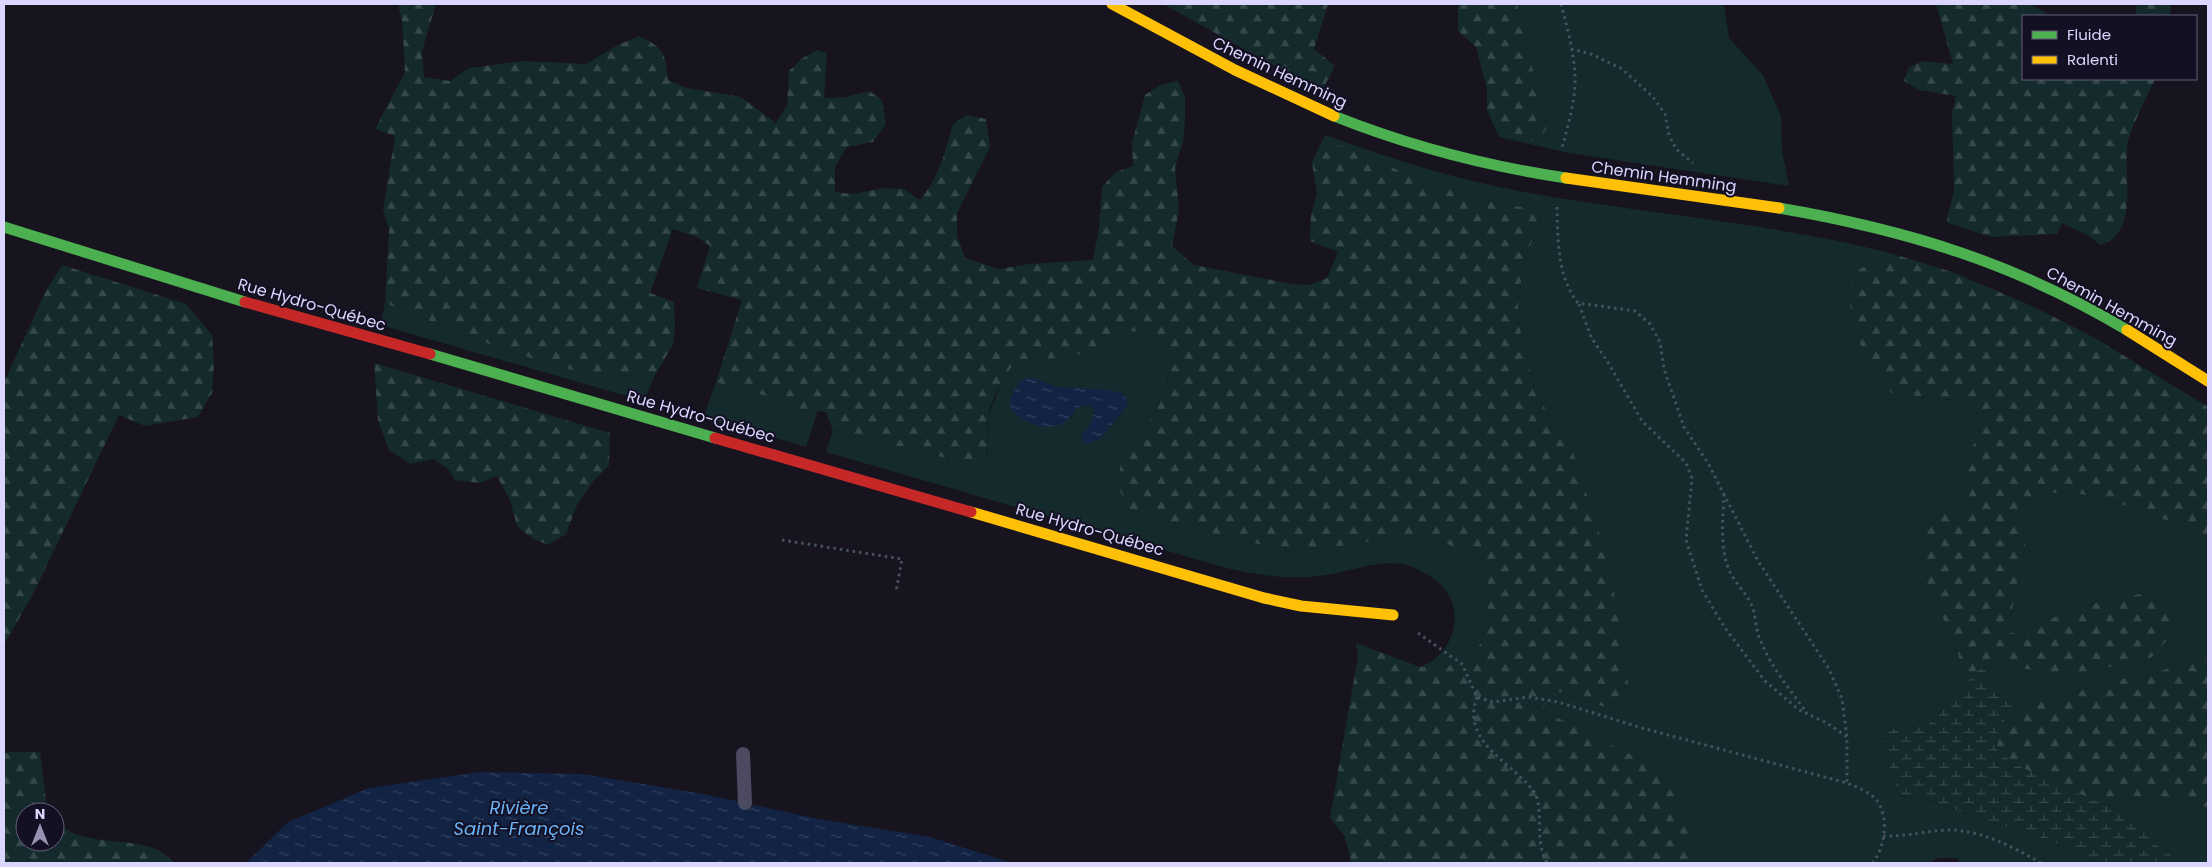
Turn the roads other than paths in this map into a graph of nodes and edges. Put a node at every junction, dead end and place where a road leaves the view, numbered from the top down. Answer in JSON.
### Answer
{"nodes":[{"id":1,"x":1112,"y":4,"type":"edge"},
{"id":2,"x":4,"y":228,"type":"edge"},
{"id":3,"x":2208,"y":382,"type":"edge"},
{"id":4,"x":1393,"y":615,"type":"road end"},
{"id":5,"x":743,"y":754,"type":"dead end"},
{"id":6,"x":744,"y":803,"type":"dead end"}],
"edges":[{"from":1,"to":3,"type":"street","name":"Chemin Hemming"},
{"from":2,"to":4,"type":"street","name":"Rue Hydro-Québec"},
{"from":5,"to":6,"type":"lane"}]}
